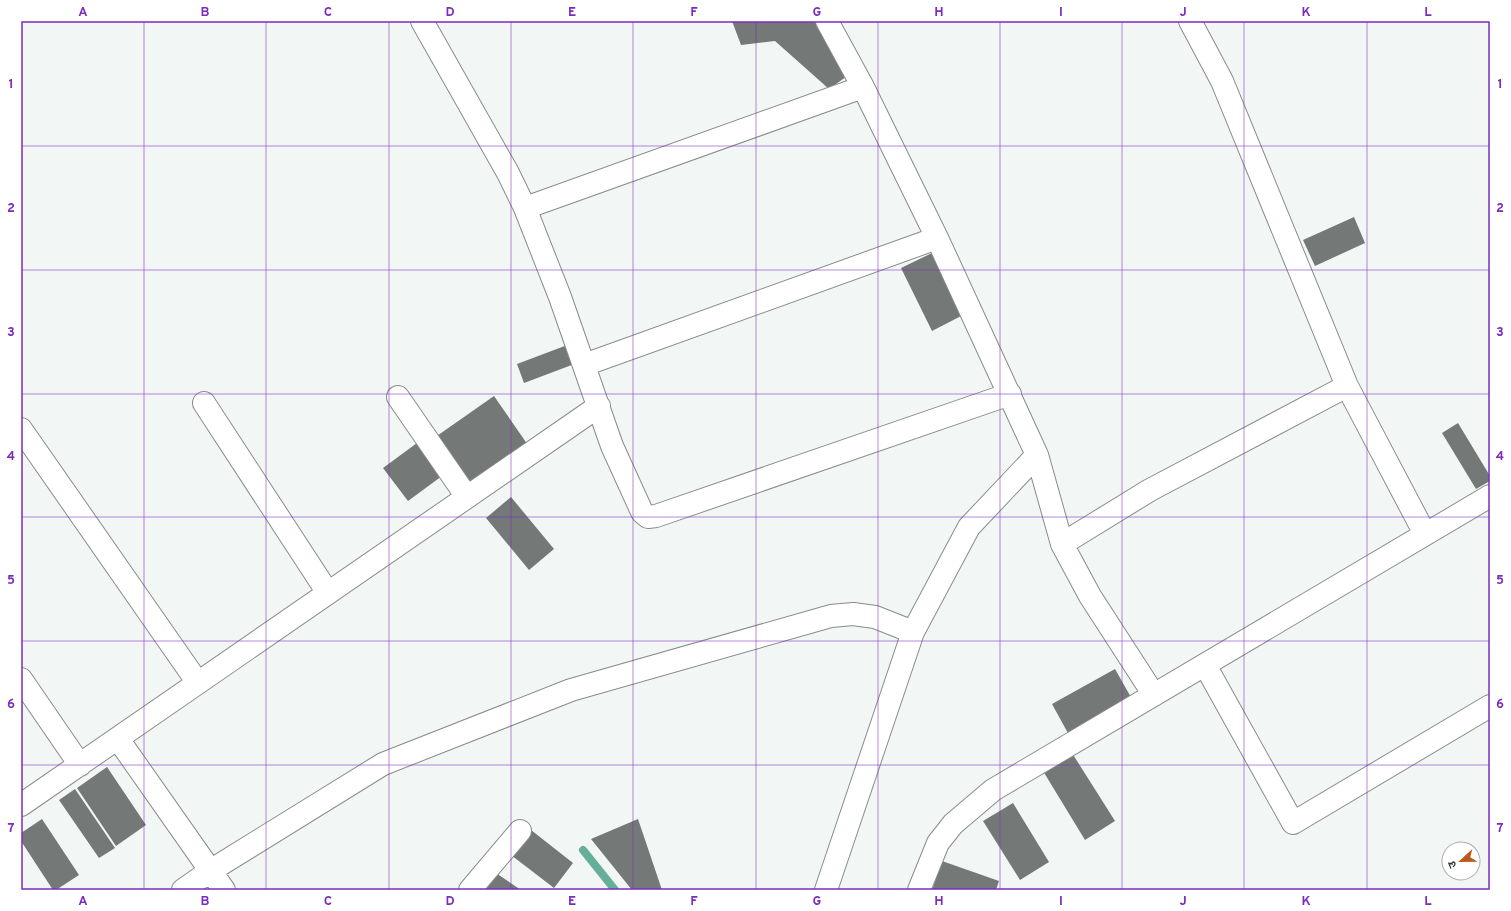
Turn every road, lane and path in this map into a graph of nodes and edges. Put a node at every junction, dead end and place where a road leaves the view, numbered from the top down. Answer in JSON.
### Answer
{"nodes":[{"id":1,"x":422,"y":21,"type":"edge"},
{"id":2,"x":827,"y":21,"type":"edge"},
{"id":3,"x":1190,"y":21,"type":"edge"},
{"id":4,"x":863,"y":87,"type":"junction"},
{"id":5,"x":524,"y":208,"type":"junction"},
{"id":6,"x":937,"y":238,"type":"junction"},
{"id":7,"x":584,"y":365,"type":"junction"},
{"id":8,"x":1347,"y":386,"type":"junction"},
{"id":9,"x":1010,"y":394,"type":"junction"},
{"id":10,"x":398,"y":397,"type":"dead end"},
{"id":11,"x":204,"y":403,"type":"dead end"},
{"id":12,"x":599,"y":406,"type":"junction"},
{"id":13,"x":21,"y":429,"type":"edge"},
{"id":14,"x":1037,"y":455,"type":"junction"},
{"id":15,"x":1490,"y":496,"type":"edge"},
{"id":16,"x":468,"y":497,"type":"junction"},
{"id":17,"x":1425,"y":534,"type":"junction"},
{"id":18,"x":1062,"y":544,"type":"junction"},
{"id":19,"x":328,"y":593,"type":"junction"},
{"id":20,"x":913,"y":632,"type":"junction"},
{"id":21,"x":1205,"y":665,"type":"junction"},
{"id":22,"x":21,"y":679,"type":"edge"},
{"id":23,"x":198,"y":684,"type":"junction"},
{"id":24,"x":1154,"y":695,"type":"junction"},
{"id":25,"x":1490,"y":706,"type":"edge"},
{"id":26,"x":118,"y":739,"type":"junction"},
{"id":27,"x":80,"y":765,"type":"junction"},
{"id":28,"x":21,"y":805,"type":"edge"},
{"id":29,"x":520,"y":831,"type":"dead end"},
{"id":30,"x":210,"y":871,"type":"junction"},
{"id":31,"x":183,"y":890,"type":"edge"},
{"id":32,"x":224,"y":890,"type":"edge"},
{"id":33,"x":470,"y":890,"type":"edge"},
{"id":34,"x":826,"y":890,"type":"edge"},
{"id":35,"x":919,"y":890,"type":"edge"}],
"edges":[{"from":1,"to":5,"type":"street"},
{"from":2,"to":4,"type":"street"},
{"from":3,"to":8,"type":"street"},
{"from":4,"to":5,"type":"street"},
{"from":4,"to":6,"type":"street"},
{"from":5,"to":7,"type":"street"},
{"from":6,"to":7,"type":"street"},
{"from":6,"to":9,"type":"street"},
{"from":7,"to":12,"type":"street"},
{"from":8,"to":17,"type":"street"},
{"from":8,"to":18,"type":"street"},
{"from":9,"to":12,"type":"street"},
{"from":9,"to":14,"type":"street"},
{"from":10,"to":16,"type":"street"},
{"from":11,"to":19,"type":"street"},
{"from":12,"to":16,"type":"street"},
{"from":13,"to":23,"type":"street"},
{"from":14,"to":18,"type":"street"},
{"from":14,"to":20,"type":"street"},
{"from":15,"to":17,"type":"street"},
{"from":16,"to":19,"type":"street"},
{"from":17,"to":21,"type":"street"},
{"from":18,"to":24,"type":"street"},
{"from":19,"to":23,"type":"street"},
{"from":20,"to":30,"type":"street"},
{"from":20,"to":34,"type":"street"},
{"from":21,"to":24,"type":"street"},
{"from":21,"to":25,"type":"street"},
{"from":22,"to":27,"type":"street"},
{"from":23,"to":26,"type":"street"},
{"from":24,"to":35,"type":"street"},
{"from":26,"to":27,"type":"street"},
{"from":26,"to":30,"type":"street"},
{"from":27,"to":28,"type":"street"},
{"from":29,"to":33,"type":"street"},
{"from":30,"to":31,"type":"street"},
{"from":30,"to":32,"type":"street"}]}
